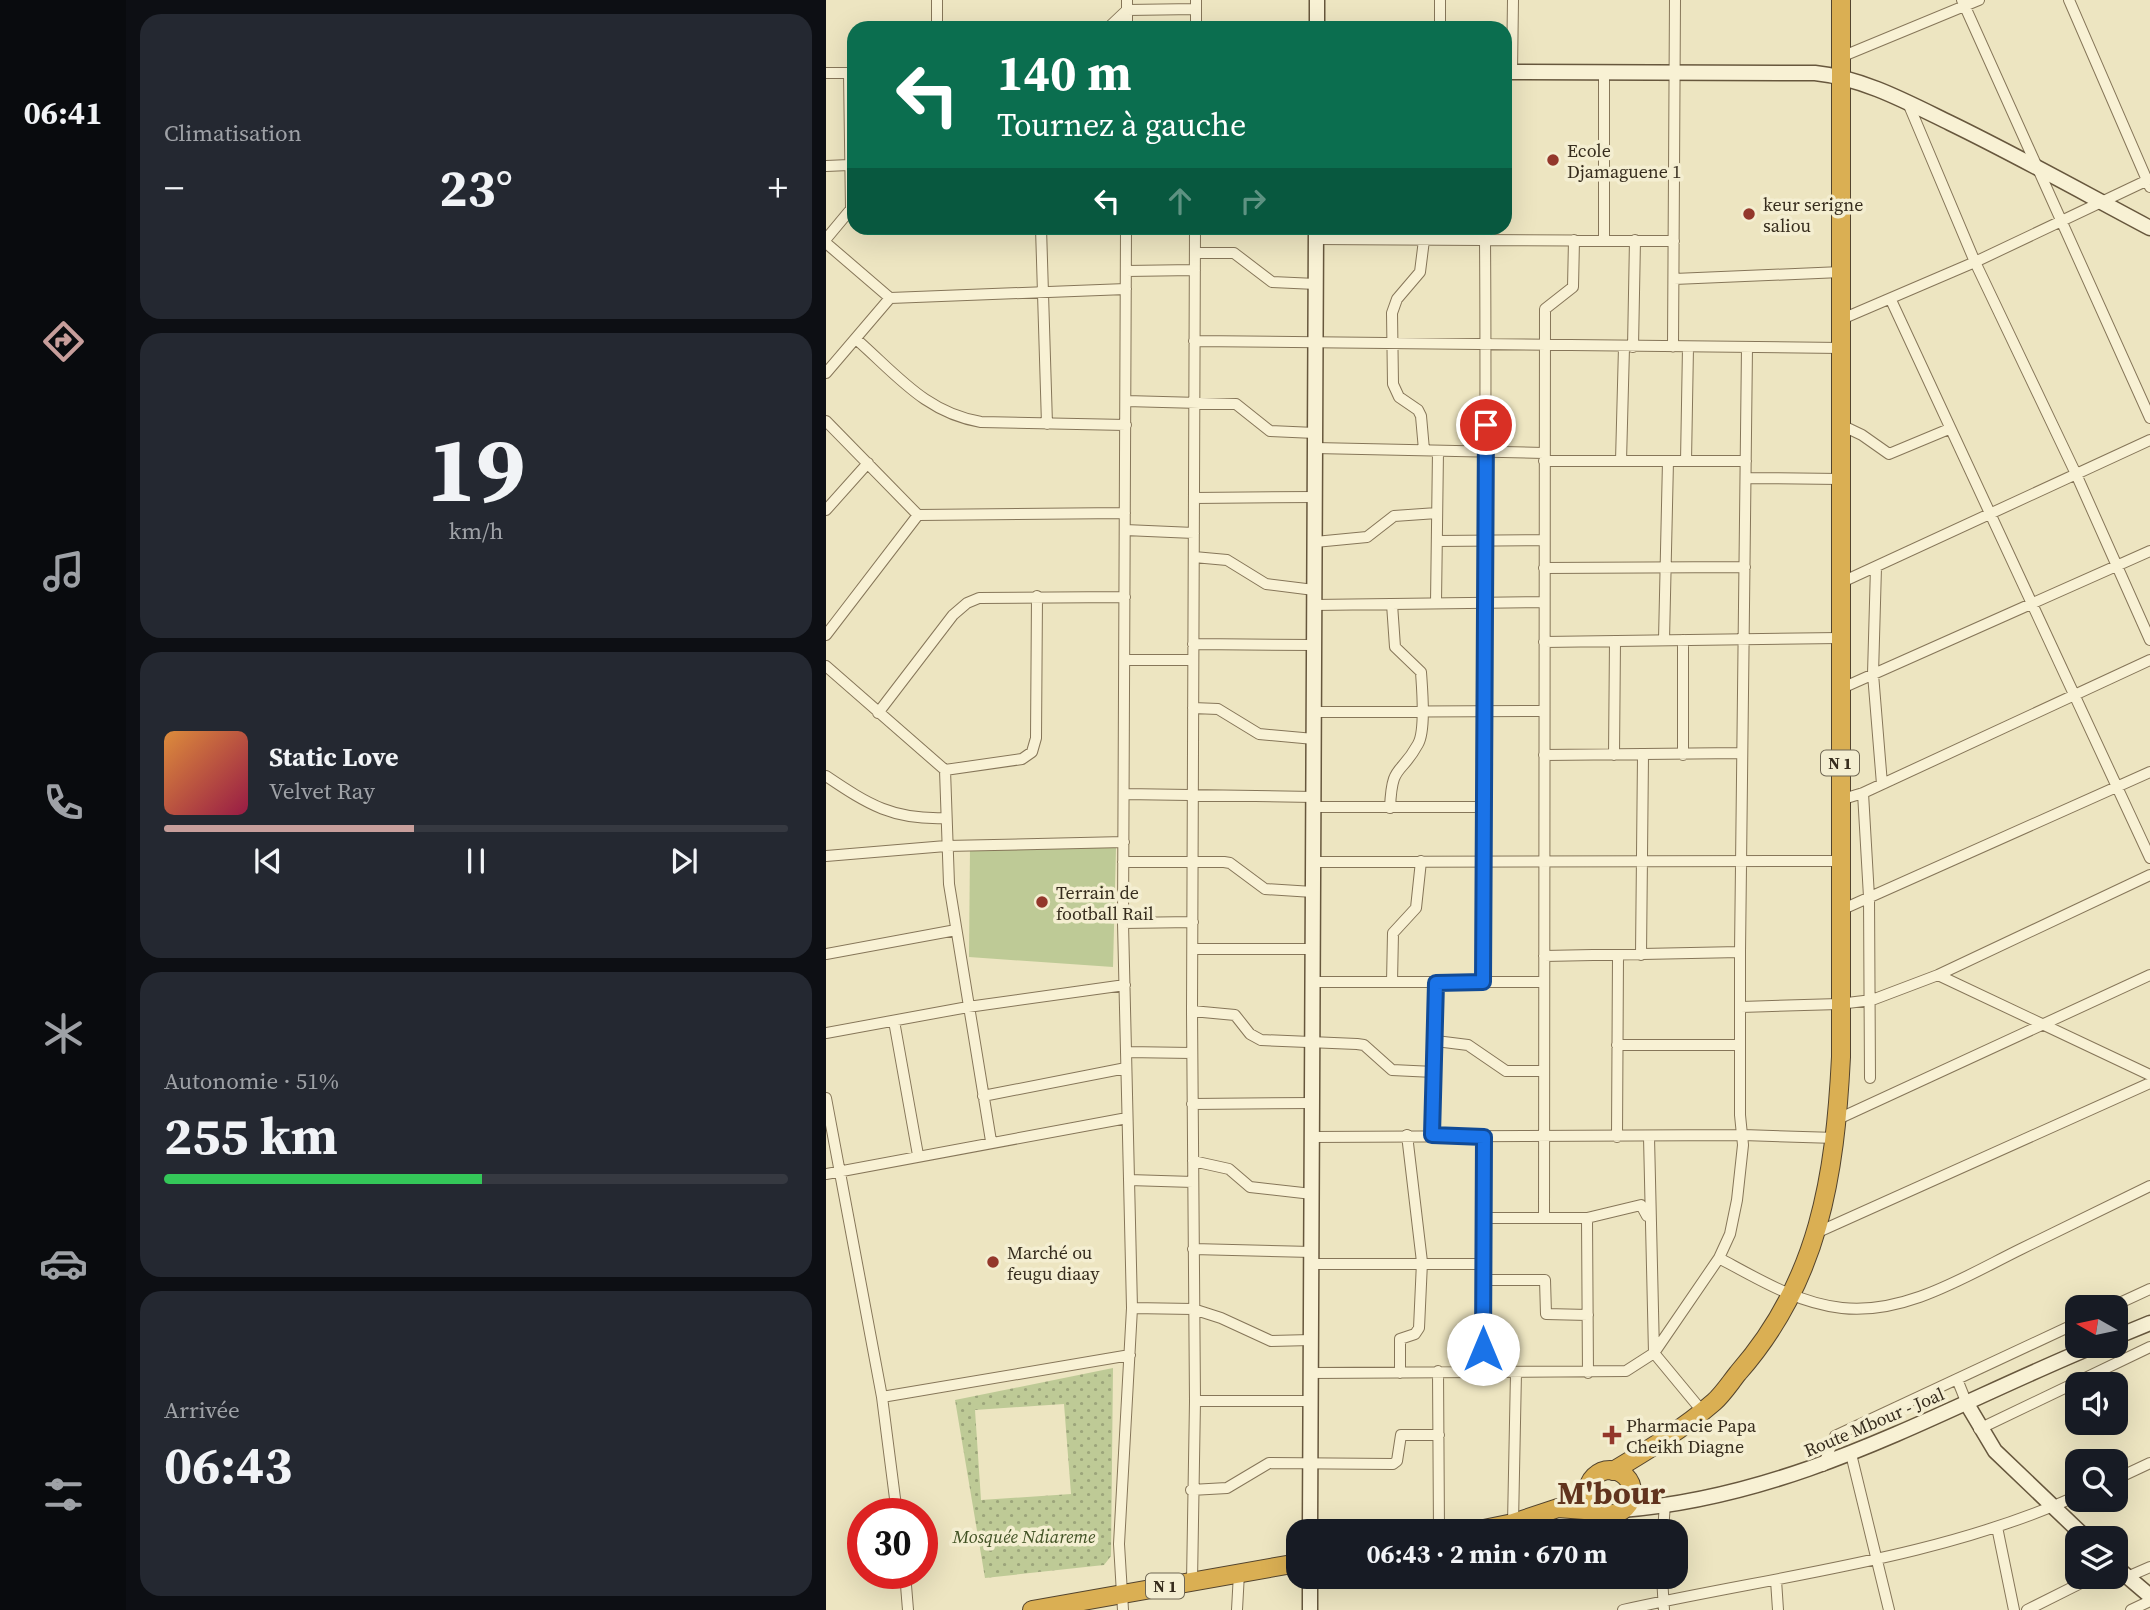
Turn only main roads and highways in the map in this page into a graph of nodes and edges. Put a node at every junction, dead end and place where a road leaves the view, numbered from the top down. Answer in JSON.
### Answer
{"nodes":[{"id":1,"x":1317,"y":0,"type":"edge"},
{"id":2,"x":1841,"y":0,"type":"edge"},
{"id":3,"x":1317,"y":21,"type":"edge"},
{"id":4,"x":1512,"y":72,"type":"edge"},
{"id":5,"x":1842,"y":76,"type":"junction"},
{"id":6,"x":2150,"y":228,"type":"edge"},
{"id":7,"x":1316,"y":235,"type":"edge"},
{"id":8,"x":2150,"y":1322,"type":"edge"},
{"id":9,"x":2128,"y":1332,"type":"edge"},
{"id":10,"x":2068,"y":1358,"type":"edge"},
{"id":11,"x":1967,"y":1404,"type":"junction"},
{"id":12,"x":1624,"y":1481,"type":"junction"},
{"id":13,"x":1591,"y":1483,"type":"junction"},
{"id":14,"x":1662,"y":1505,"type":"junction"},
{"id":15,"x":1558,"y":1508,"type":"junction"},
{"id":16,"x":1598,"y":1510,"type":"junction"},
{"id":17,"x":1622,"y":1510,"type":"junction"},
{"id":18,"x":1310,"y":1519,"type":"edge"},
{"id":19,"x":1525,"y":1519,"type":"edge"},
{"id":20,"x":2073,"y":1526,"type":"edge"},
{"id":21,"x":1286,"y":1565,"type":"edge"},
{"id":22,"x":2128,"y":1578,"type":"edge"},
{"id":23,"x":1310,"y":1589,"type":"edge"},
{"id":24,"x":2150,"y":1599,"type":"edge"},
{"id":25,"x":1123,"y":1601,"type":"edge"},
{"id":26,"x":1032,"y":1610,"type":"edge"},
{"id":27,"x":1310,"y":1610,"type":"edge"}],
"edges":[{"from":1,"to":3,"type":"main road"},
{"from":2,"to":5,"type":"highway","number":"N 1"},
{"from":4,"to":5,"type":"main road"},
{"from":5,"to":6,"type":"main road"},
{"from":5,"to":12,"type":"highway","number":"N 1"},
{"from":7,"to":18,"type":"main road"},
{"from":8,"to":9,"type":"main road"},
{"from":10,"to":11,"type":"main road","name":"Route Mbour - Joal"},
{"from":11,"to":14,"type":"main road","name":"Route Mbour - Joal"},
{"from":11,"to":20,"type":"main road"},
{"from":12,"to":13,"type":"highway","number":"N 1"},
{"from":12,"to":14,"type":"main road"},
{"from":12,"to":17,"type":"highway","number":"N 1"},
{"from":13,"to":15,"type":"highway","number":"N 1"},
{"from":13,"to":16,"type":"highway"},
{"from":14,"to":17,"type":"main road","name":"Route Mbour - Joal"},
{"from":15,"to":16,"type":"highway","number":"N 1"},
{"from":15,"to":19,"type":"highway","number":"N 1"},
{"from":16,"to":17,"type":"highway","number":"N 1"},
{"from":21,"to":25,"type":"highway","number":"N 1"},
{"from":22,"to":24,"type":"main road"},
{"from":23,"to":27,"type":"main road"},
{"from":25,"to":26,"type":"highway","number":"N 1"}]}
